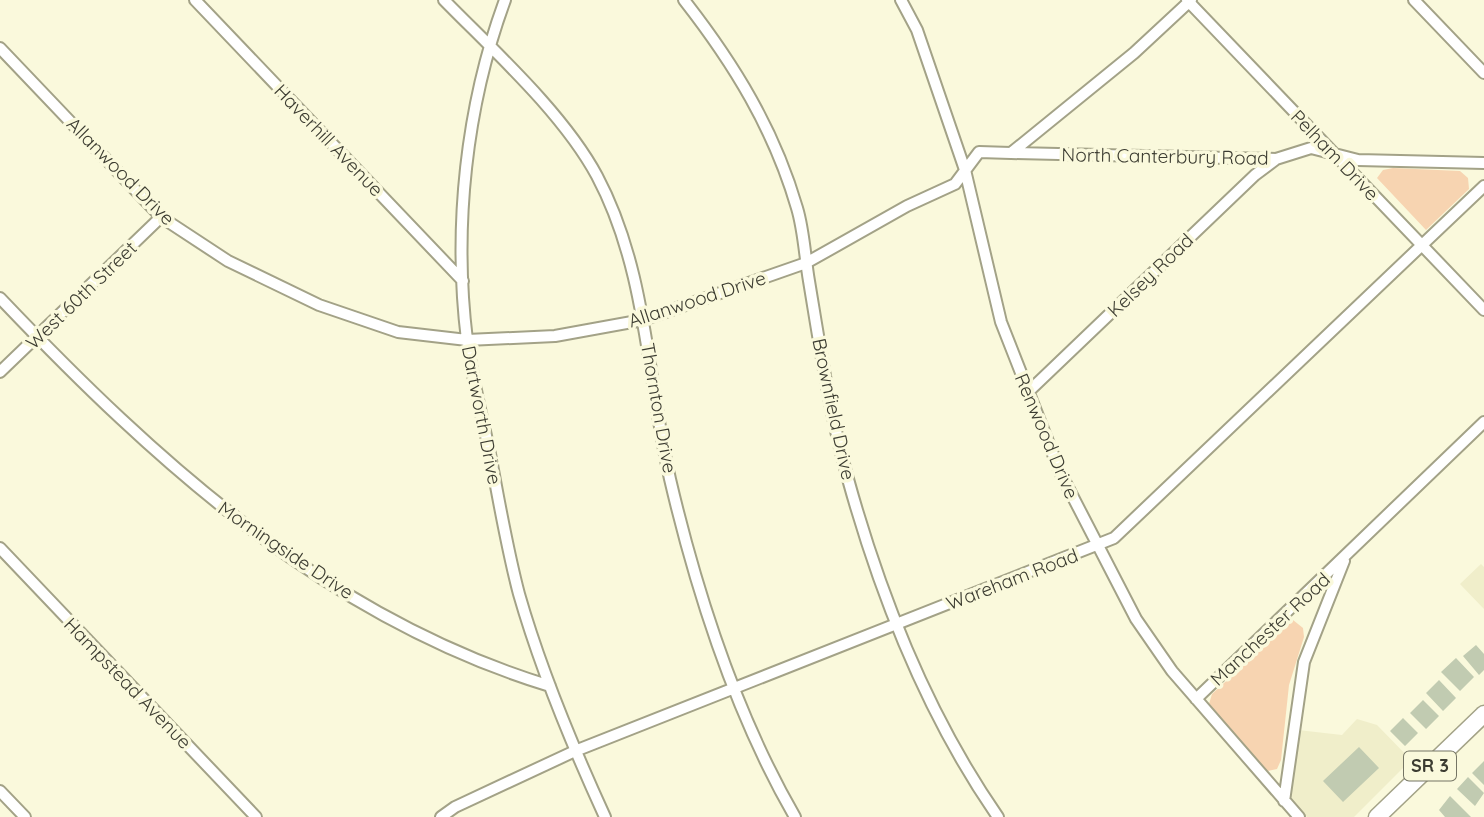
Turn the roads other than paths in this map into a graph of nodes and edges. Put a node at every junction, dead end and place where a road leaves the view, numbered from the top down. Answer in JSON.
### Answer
{"nodes":[{"id":1,"x":195,"y":0,"type":"edge"},
{"id":2,"x":444,"y":0,"type":"edge"},
{"id":3,"x":505,"y":0,"type":"edge"},
{"id":4,"x":684,"y":0,"type":"edge"},
{"id":5,"x":901,"y":0,"type":"edge"},
{"id":6,"x":1414,"y":0,"type":"edge"},
{"id":7,"x":1189,"y":1,"type":"edge"},
{"id":8,"x":488,"y":46,"type":"junction"},
{"id":9,"x":0,"y":48,"type":"edge"},
{"id":10,"x":1484,"y":73,"type":"edge"},
{"id":11,"x":1012,"y":153,"type":"junction"},
{"id":12,"x":1335,"y":154,"type":"junction"},
{"id":13,"x":1276,"y":159,"type":"junction"},
{"id":14,"x":1484,"y":163,"type":"edge"},
{"id":15,"x":965,"y":170,"type":"junction"},
{"id":16,"x":1484,"y":186,"type":"edge"},
{"id":17,"x":161,"y":217,"type":"junction"},
{"id":18,"x":1423,"y":246,"type":"junction"},
{"id":19,"x":806,"y":263,"type":"junction"},
{"id":20,"x":463,"y":281,"type":"junction"},
{"id":21,"x":0,"y":298,"type":"edge"},
{"id":22,"x":1484,"y":310,"type":"edge"},
{"id":23,"x":643,"y":320,"type":"junction"},
{"id":24,"x":37,"y":337,"type":"junction"},
{"id":25,"x":467,"y":340,"type":"junction"},
{"id":26,"x":0,"y":372,"type":"edge"},
{"id":27,"x":1027,"y":393,"type":"junction"},
{"id":28,"x":1484,"y":422,"type":"edge"},
{"id":29,"x":1097,"y":546,"type":"junction"},
{"id":30,"x":0,"y":548,"type":"edge"},
{"id":31,"x":1345,"y":558,"type":"junction"},
{"id":32,"x":896,"y":625,"type":"junction"},
{"id":33,"x":550,"y":686,"type":"junction"},
{"id":34,"x":734,"y":687,"type":"junction"},
{"id":35,"x":1196,"y":699,"type":"junction"},
{"id":36,"x":1484,"y":714,"type":"edge"},
{"id":37,"x":575,"y":751,"type":"junction"},
{"id":38,"x":0,"y":791,"type":"edge"},
{"id":39,"x":1284,"y":801,"type":"junction"},
{"id":40,"x":25,"y":817,"type":"edge"},
{"id":41,"x":256,"y":817,"type":"edge"},
{"id":42,"x":441,"y":817,"type":"edge"},
{"id":43,"x":605,"y":817,"type":"edge"},
{"id":44,"x":795,"y":817,"type":"edge"},
{"id":45,"x":998,"y":817,"type":"edge"},
{"id":46,"x":1299,"y":817,"type":"edge"},
{"id":47,"x":1377,"y":817,"type":"edge"}],
"edges":[{"from":1,"to":20,"type":"street","name":"Haverhill Avenue"},
{"from":2,"to":8,"type":"street","name":"Thornton Drive"},
{"from":3,"to":8,"type":"street","name":"Dartworth Drive"},
{"from":4,"to":19,"type":"street","name":"Brownfield Drive"},
{"from":5,"to":15,"type":"street","name":"Renwood Drive"},
{"from":6,"to":10,"type":"street"},
{"from":7,"to":11,"type":"street"},
{"from":7,"to":12,"type":"street","name":"Pelham Drive"},
{"from":8,"to":20,"type":"street","name":"Dartworth Drive"},
{"from":8,"to":23,"type":"street","name":"Thornton Drive"},
{"from":9,"to":17,"type":"street","name":"Allanwood Drive"},
{"from":11,"to":13,"type":"street","name":"North Canterbury Road"},
{"from":11,"to":15,"type":"street","name":"Allanwood Drive"},
{"from":12,"to":13,"type":"street","name":"North Canterbury Road"},
{"from":12,"to":14,"type":"street","name":"North Canterbury Road"},
{"from":12,"to":18,"type":"street","name":"Pelham Drive"},
{"from":13,"to":27,"type":"street","name":"Kelsey Road"},
{"from":15,"to":19,"type":"street","name":"Allanwood Drive"},
{"from":15,"to":27,"type":"street","name":"Renwood Drive"},
{"from":16,"to":18,"type":"street","name":"Wareham Road"},
{"from":17,"to":24,"type":"street","name":"West 60th Street"},
{"from":17,"to":25,"type":"street","name":"Allanwood Drive"},
{"from":18,"to":22,"type":"street","name":"Pelham Drive"},
{"from":18,"to":29,"type":"street","name":"Wareham Road"},
{"from":19,"to":23,"type":"street","name":"Allanwood Drive"},
{"from":19,"to":32,"type":"street","name":"Brownfield Drive"},
{"from":20,"to":25,"type":"street","name":"Dartworth Drive"},
{"from":21,"to":24,"type":"street","name":"Morningside Drive"},
{"from":23,"to":25,"type":"street","name":"Allanwood Drive"},
{"from":23,"to":34,"type":"street","name":"Thornton Drive"},
{"from":24,"to":26,"type":"street","name":"West 60th Street"},
{"from":24,"to":33,"type":"street","name":"Morningside Drive"},
{"from":25,"to":33,"type":"street","name":"Dartworth Drive"},
{"from":27,"to":29,"type":"street","name":"Renwood Drive"},
{"from":28,"to":31,"type":"street","name":"Manchester Road"},
{"from":29,"to":32,"type":"street","name":"Wareham Road"},
{"from":29,"to":35,"type":"street","name":"Renwood Drive"},
{"from":30,"to":41,"type":"street","name":"Hampstead Avenue"},
{"from":31,"to":35,"type":"street","name":"Manchester Road"},
{"from":31,"to":39,"type":"street","name":"Manchester Road"},
{"from":32,"to":34,"type":"street","name":"Wareham Road"},
{"from":32,"to":45,"type":"street","name":"Brownfield Drive"},
{"from":33,"to":37,"type":"street","name":"Dartworth Drive"},
{"from":34,"to":37,"type":"street","name":"Wareham Road"},
{"from":34,"to":44,"type":"street","name":"Thornton Drive"},
{"from":35,"to":39,"type":"street","name":"Renwood Drive"},
{"from":36,"to":47,"type":"main road","number":"SR 3"},
{"from":37,"to":42,"type":"street","name":"Wareham Road"},
{"from":37,"to":43,"type":"street","name":"Dartworth Drive"},
{"from":38,"to":40,"type":"street"},
{"from":39,"to":46,"type":"street","name":"Renwood Drive"}]}
